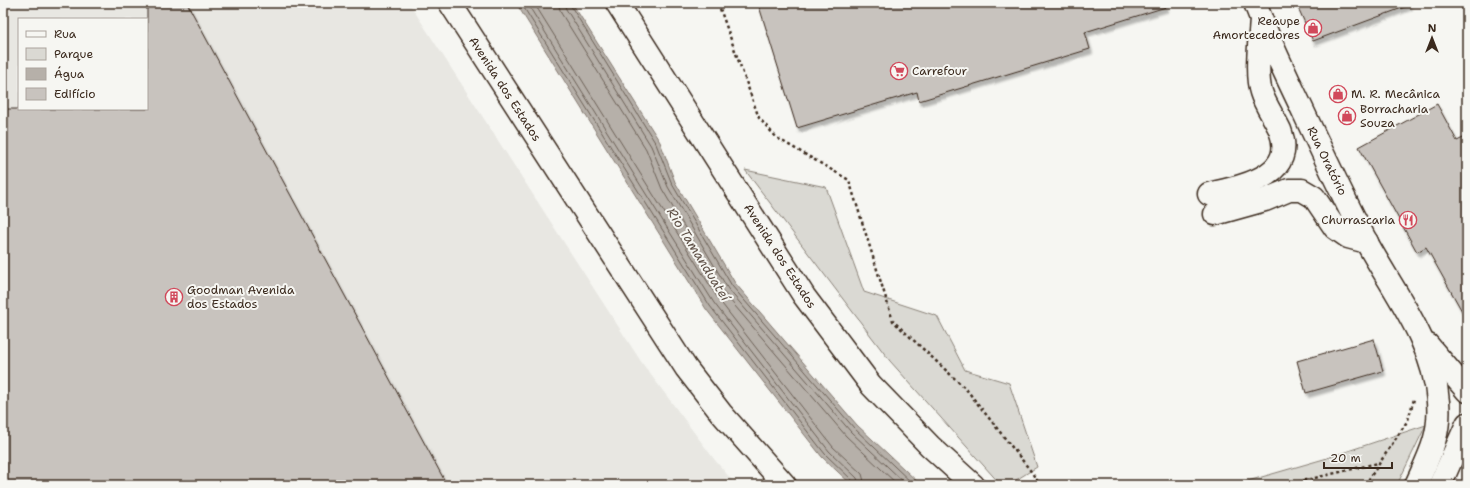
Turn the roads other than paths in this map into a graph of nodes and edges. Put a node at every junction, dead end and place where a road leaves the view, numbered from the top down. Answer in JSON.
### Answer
{"nodes":[{"id":1,"x":450,"y":3,"type":"edge"},
{"id":2,"x":618,"y":3,"type":"edge"},
{"id":3,"x":1258,"y":11,"type":"edge"},
{"id":4,"x":1367,"y":242,"type":"junction"},
{"id":5,"x":1420,"y":335,"type":"junction"},
{"id":6,"x":1467,"y":391,"type":"edge"},
{"id":7,"x":1467,"y":424,"type":"edge"},
{"id":8,"x":786,"y":485,"type":"edge"},
{"id":9,"x":973,"y":485,"type":"edge"},
{"id":10,"x":1416,"y":485,"type":"edge"},
{"id":11,"x":1440,"y":485,"type":"edge"}],
"edges":[{"from":1,"to":8,"type":"main road","name":"Avenida dos Estados"},
{"from":2,"to":9,"type":"main road","name":"Avenida dos Estados"},
{"from":3,"to":4,"type":"main road","name":"Rua Oratório"},
{"from":3,"to":4,"type":"main road"},
{"from":4,"to":5,"type":"main road","name":"Rua Oratório"},
{"from":5,"to":6,"type":"main road","name":"Rua Oratório"},
{"from":5,"to":10,"type":"main road","name":"Rua Oratório"},
{"from":7,"to":11,"type":"main road"}]}
